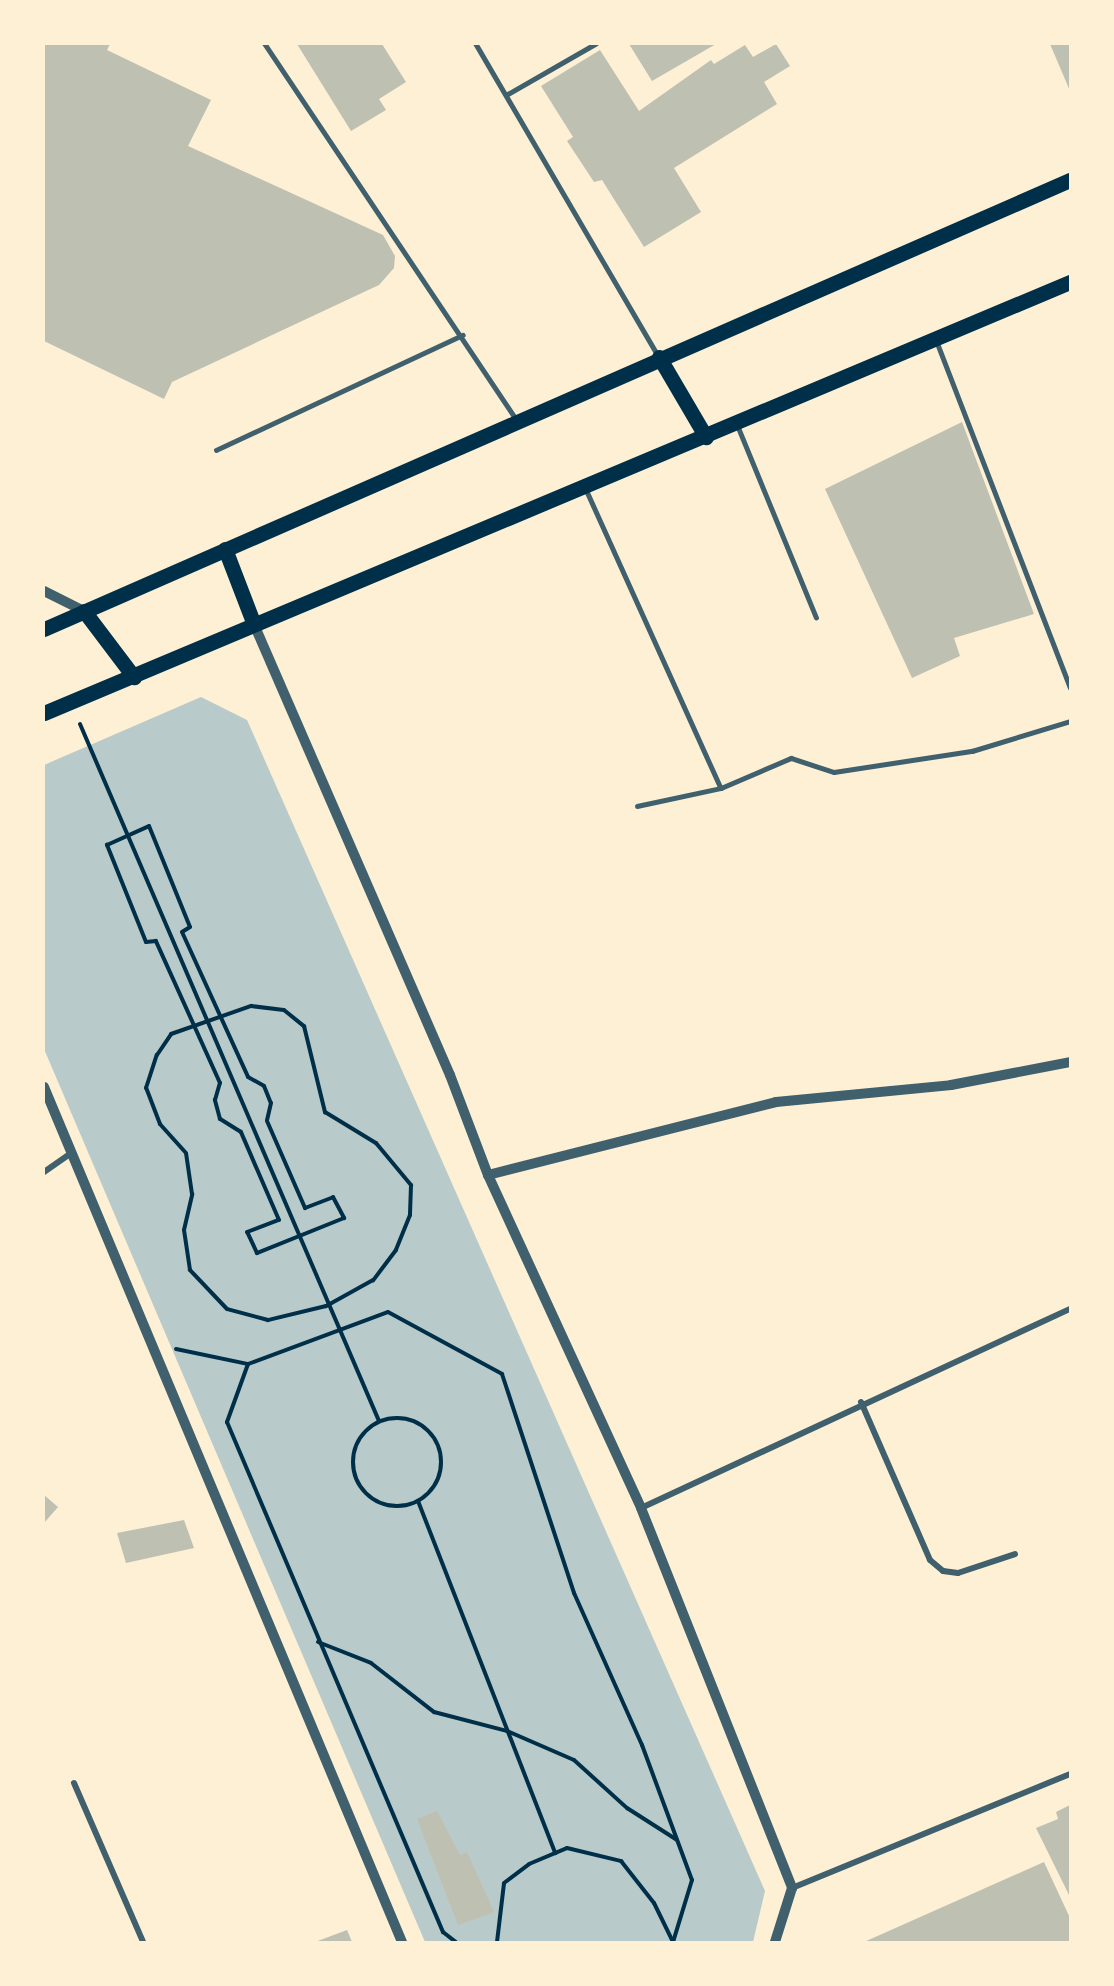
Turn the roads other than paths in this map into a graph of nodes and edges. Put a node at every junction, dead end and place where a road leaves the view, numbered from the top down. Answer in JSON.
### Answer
{"nodes":[{"id":1,"x":265,"y":44,"type":"edge"},
{"id":2,"x":476,"y":44,"type":"edge"},
{"id":3,"x":595,"y":44,"type":"edge"},
{"id":4,"x":506,"y":95,"type":"junction"},
{"id":5,"x":1071,"y":180,"type":"edge"},
{"id":6,"x":1071,"y":282,"type":"edge"},
{"id":7,"x":463,"y":335,"type":"junction"},
{"id":8,"x":935,"y":339,"type":"junction"},
{"id":9,"x":659,"y":357,"type":"junction"},
{"id":10,"x":517,"y":420,"type":"junction"},
{"id":11,"x":737,"y":424,"type":"junction"},
{"id":12,"x":706,"y":437,"type":"junction"},
{"id":13,"x":216,"y":450,"type":"dead end"},
{"id":14,"x":584,"y":485,"type":"junction"},
{"id":15,"x":225,"y":549,"type":"junction"},
{"id":16,"x":44,"y":591,"type":"edge"},
{"id":17,"x":84,"y":611,"type":"junction"},
{"id":18,"x":816,"y":617,"type":"dead end"},
{"id":19,"x":253,"y":622,"type":"junction"},
{"id":20,"x":44,"y":629,"type":"edge"},
{"id":21,"x":134,"y":677,"type":"junction"},
{"id":22,"x":1071,"y":687,"type":"edge"},
{"id":23,"x":44,"y":713,"type":"edge"},
{"id":24,"x":1071,"y":721,"type":"edge"},
{"id":25,"x":721,"y":788,"type":"junction"},
{"id":26,"x":637,"y":806,"type":"dead end"},
{"id":27,"x":1071,"y":1062,"type":"edge"},
{"id":28,"x":44,"y":1087,"type":"edge"},
{"id":29,"x":74,"y":1152,"type":"junction"},
{"id":30,"x":44,"y":1172,"type":"edge"},
{"id":31,"x":488,"y":1175,"type":"junction"},
{"id":32,"x":1071,"y":1309,"type":"edge"},
{"id":33,"x":861,"y":1402,"type":"junction"},
{"id":34,"x":641,"y":1508,"type":"junction"},
{"id":35,"x":1016,"y":1554,"type":"dead end"},
{"id":36,"x":1071,"y":1774,"type":"edge"},
{"id":37,"x":74,"y":1784,"type":"dead end"},
{"id":38,"x":792,"y":1888,"type":"junction"},
{"id":39,"x":143,"y":1942,"type":"edge"},
{"id":40,"x":402,"y":1942,"type":"edge"},
{"id":41,"x":775,"y":1942,"type":"edge"}],
"edges":[{"from":1,"to":7,"type":"lane"},
{"from":2,"to":4,"type":"lane"},
{"from":3,"to":4,"type":"lane"},
{"from":4,"to":9,"type":"lane"},
{"from":5,"to":9,"type":"main road"},
{"from":6,"to":8,"type":"main road"},
{"from":7,"to":10,"type":"lane"},
{"from":7,"to":13,"type":"lane"},
{"from":8,"to":11,"type":"main road"},
{"from":8,"to":22,"type":"lane"},
{"from":9,"to":10,"type":"main road"},
{"from":9,"to":12,"type":"main road"},
{"from":10,"to":15,"type":"main road"},
{"from":11,"to":12,"type":"main road"},
{"from":11,"to":18,"type":"lane"},
{"from":12,"to":14,"type":"main road"},
{"from":14,"to":19,"type":"main road"},
{"from":14,"to":25,"type":"lane"},
{"from":15,"to":17,"type":"main road"},
{"from":15,"to":19,"type":"main road"},
{"from":16,"to":17,"type":"street"},
{"from":17,"to":20,"type":"main road"},
{"from":17,"to":21,"type":"main road"},
{"from":19,"to":21,"type":"main road"},
{"from":19,"to":31,"type":"street"},
{"from":21,"to":23,"type":"main road"},
{"from":24,"to":25,"type":"lane"},
{"from":25,"to":26,"type":"lane"},
{"from":27,"to":31,"type":"street"},
{"from":28,"to":29,"type":"street"},
{"from":29,"to":30,"type":"street"},
{"from":29,"to":40,"type":"street"},
{"from":31,"to":34,"type":"street"},
{"from":32,"to":33,"type":"street"},
{"from":33,"to":34,"type":"street"},
{"from":33,"to":35,"type":"street"},
{"from":34,"to":38,"type":"street"},
{"from":36,"to":38,"type":"street"},
{"from":37,"to":39,"type":"street"},
{"from":38,"to":41,"type":"street"}]}
